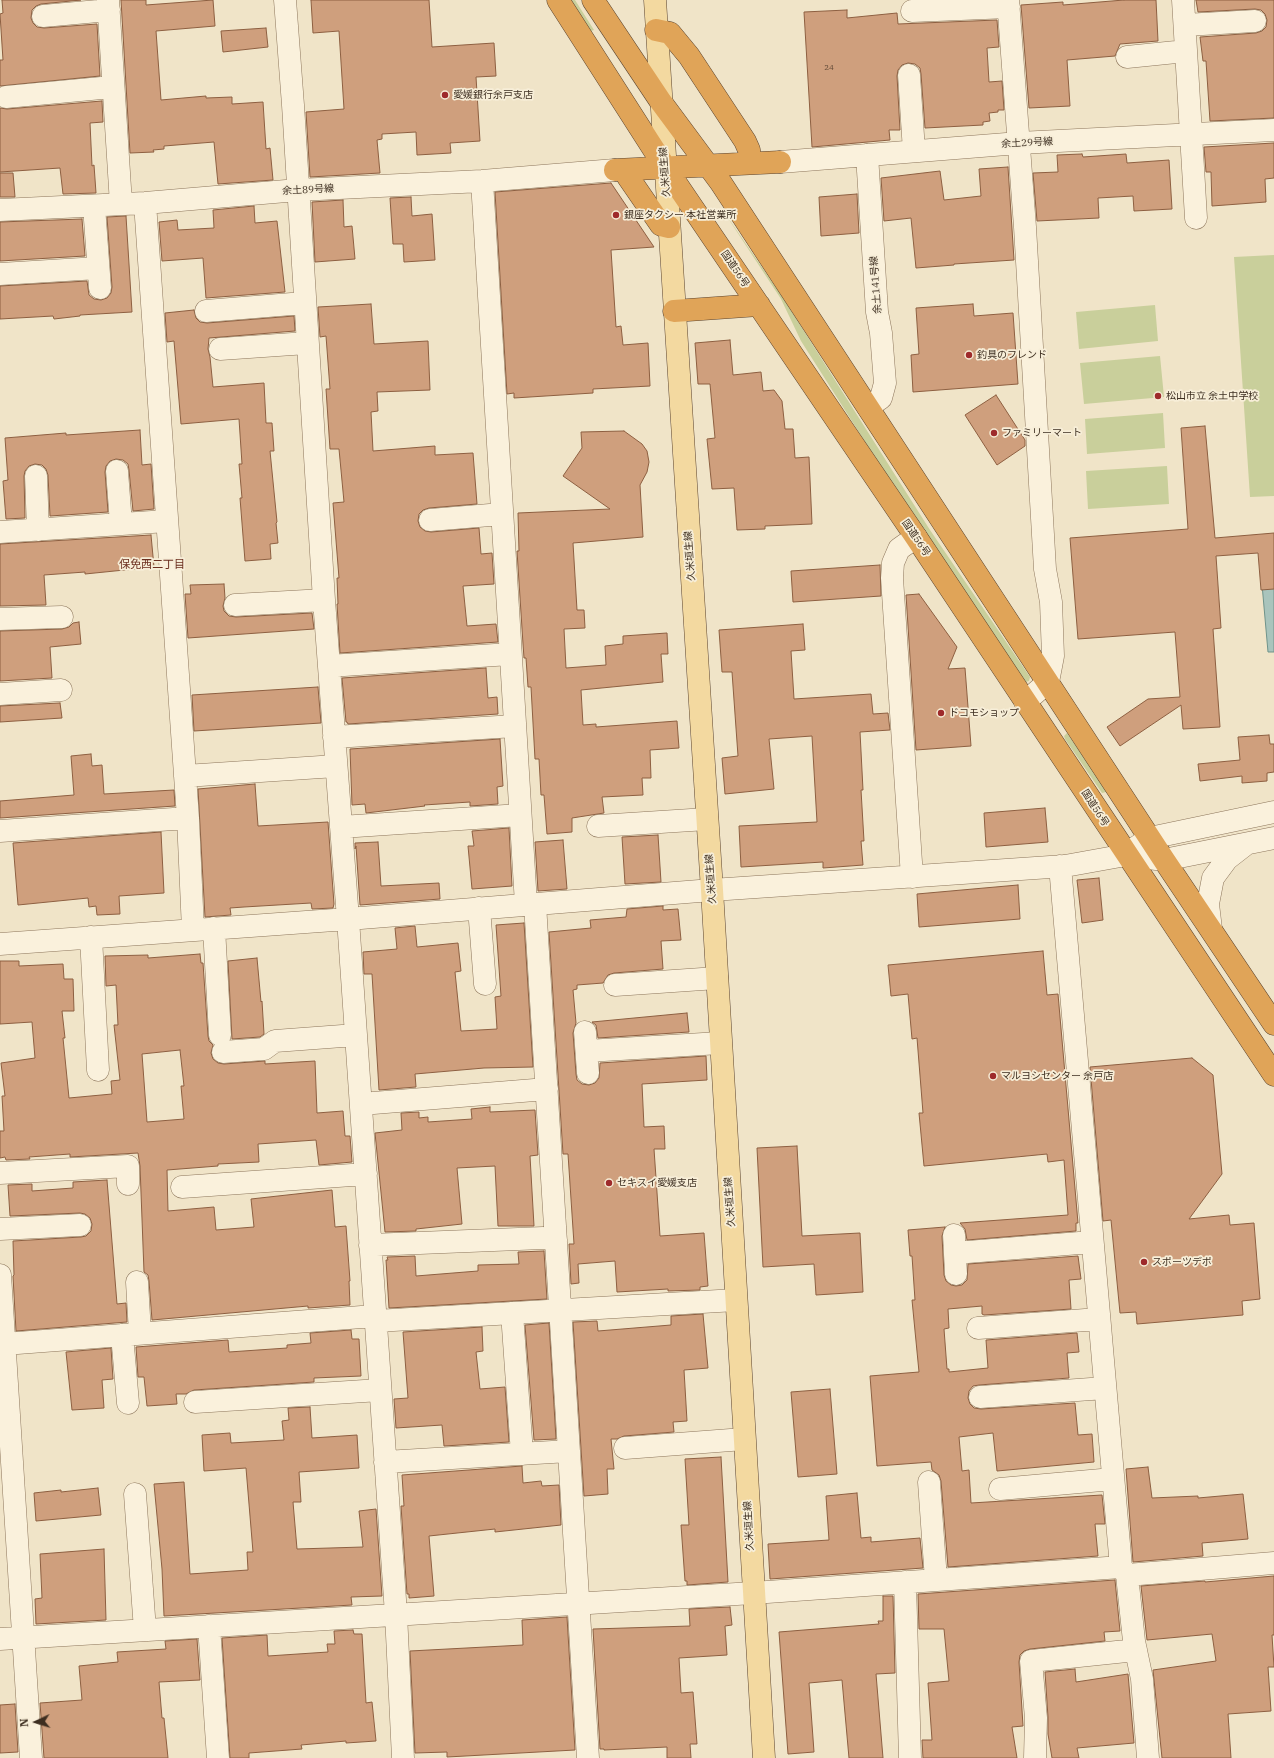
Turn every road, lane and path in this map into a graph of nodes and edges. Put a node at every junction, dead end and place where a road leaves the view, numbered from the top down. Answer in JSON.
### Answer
{"nodes":[{"id":1,"x":285,"y":0,"type":"edge"},
{"id":2,"x":558,"y":0,"type":"edge"},
{"id":3,"x":593,"y":0,"type":"edge"},
{"id":4,"x":655,"y":0,"type":"edge"},
{"id":5,"x":1183,"y":0,"type":"edge"},
{"id":6,"x":1009,"y":4,"type":"edge"},
{"id":7,"x":109,"y":5,"type":"edge"},
{"id":8,"x":912,"y":11,"type":"dead end"},
{"id":9,"x":43,"y":16,"type":"dead end"},
{"id":10,"x":1255,"y":21,"type":"dead end"},
{"id":11,"x":1185,"y":25,"type":"junction"},
{"id":12,"x":656,"y":30,"type":"junction"},
{"id":13,"x":1186,"y":52,"type":"junction"},
{"id":14,"x":1127,"y":57,"type":"dead end"},
{"id":15,"x":909,"y":75,"type":"dead end"},
{"id":16,"x":112,"y":87,"type":"junction"},
{"id":17,"x":6,"y":97,"type":"dead end"},
{"id":18,"x":661,"y":102,"type":"junction"},
{"id":19,"x":1274,"y":130,"type":"edge"},
{"id":20,"x":1192,"y":135,"type":"junction"},
{"id":21,"x":1019,"y":143,"type":"junction"},
{"id":22,"x":914,"y":151,"type":"junction"},
{"id":23,"x":867,"y":155,"type":"junction"},
{"id":24,"x":780,"y":162,"type":"joint"},
{"id":25,"x":750,"y":163,"type":"junction"},
{"id":26,"x":707,"y":165,"type":"junction"},
{"id":27,"x":665,"y":167,"type":"junction"},
{"id":28,"x":620,"y":170,"type":"junction"},
{"id":29,"x":482,"y":181,"type":"junction"},
{"id":30,"x":298,"y":190,"type":"junction"},
{"id":31,"x":145,"y":203,"type":"junction"},
{"id":32,"x":121,"y":204,"type":"junction"},
{"id":33,"x":94,"y":206,"type":"junction"},
{"id":34,"x":0,"y":210,"type":"edge"},
{"id":35,"x":1196,"y":218,"type":"dead end"},
{"id":36,"x":669,"y":227,"type":"junction"},
{"id":37,"x":0,"y":274,"type":"edge"},
{"id":38,"x":304,"y":303,"type":"junction"},
{"id":39,"x":759,"y":305,"type":"junction"},
{"id":40,"x":206,"y":311,"type":"dead end"},
{"id":41,"x":674,"y":311,"type":"junction"},
{"id":42,"x":307,"y":343,"type":"junction"},
{"id":43,"x":220,"y":348,"type":"dead end"},
{"id":44,"x":868,"y":407,"type":"junction"},
{"id":45,"x":117,"y":471,"type":"dead end"},
{"id":46,"x":36,"y":476,"type":"dead end"},
{"id":47,"x":502,"y":514,"type":"junction"},
{"id":48,"x":430,"y":520,"type":"dead end"},
{"id":49,"x":168,"y":521,"type":"junction"},
{"id":50,"x":121,"y":524,"type":"junction"},
{"id":51,"x":38,"y":530,"type":"junction"},
{"id":52,"x":0,"y":532,"type":"edge"},
{"id":53,"x":916,"y":537,"type":"junction"},
{"id":54,"x":324,"y":600,"type":"junction"},
{"id":55,"x":235,"y":605,"type":"dead end"},
{"id":56,"x":62,"y":617,"type":"dead end"},
{"id":57,"x":0,"y":620,"type":"edge"},
{"id":58,"x":510,"y":654,"type":"junction"},
{"id":59,"x":329,"y":666,"type":"junction"},
{"id":60,"x":1048,"y":682,"type":"junction"},
{"id":61,"x":61,"y":690,"type":"dead end"},
{"id":62,"x":0,"y":694,"type":"edge"},
{"id":63,"x":1025,"y":702,"type":"junction"},
{"id":64,"x":515,"y":726,"type":"junction"},
{"id":65,"x":334,"y":737,"type":"junction"},
{"id":66,"x":336,"y":766,"type":"junction"},
{"id":67,"x":185,"y":776,"type":"junction"},
{"id":68,"x":1274,"y":812,"type":"edge"},
{"id":69,"x":520,"y":815,"type":"junction"},
{"id":70,"x":188,"y":818,"type":"junction"},
{"id":71,"x":707,"y":819,"type":"junction"},
{"id":72,"x":598,"y":826,"type":"dead end"},
{"id":73,"x":341,"y":827,"type":"junction"},
{"id":74,"x":0,"y":831,"type":"edge"},
{"id":75,"x":1150,"y":838,"type":"junction"},
{"id":76,"x":1274,"y":838,"type":"edge"},
{"id":77,"x":1248,"y":843,"type":"junction"},
{"id":78,"x":1126,"y":855,"type":"junction"},
{"id":79,"x":1164,"y":860,"type":"junction"},
{"id":80,"x":1060,"y":866,"type":"junction"},
{"id":81,"x":912,"y":877,"type":"junction"},
{"id":82,"x":712,"y":890,"type":"junction"},
{"id":83,"x":530,"y":904,"type":"junction"},
{"id":84,"x":479,"y":908,"type":"junction"},
{"id":85,"x":348,"y":919,"type":"junction"},
{"id":86,"x":204,"y":929,"type":"junction"},
{"id":87,"x":1211,"y":929,"type":"junction"},
{"id":88,"x":91,"y":937,"type":"junction"},
{"id":89,"x":0,"y":944,"type":"edge"},
{"id":90,"x":717,"y":978,"type":"junction"},
{"id":91,"x":485,"y":984,"type":"dead end"},
{"id":92,"x":615,"y":985,"type":"dead end"},
{"id":93,"x":1274,"y":1024,"type":"edge"},
{"id":94,"x":356,"y":1035,"type":"junction"},
{"id":95,"x":720,"y":1043,"type":"junction"},
{"id":96,"x":98,"y":1070,"type":"dead end"},
{"id":97,"x":588,"y":1073,"type":"dead end"},
{"id":98,"x":1274,"y":1075,"type":"edge"},
{"id":99,"x":547,"y":1089,"type":"junction"},
{"id":100,"x":361,"y":1104,"type":"junction"},
{"id":101,"x":0,"y":1173,"type":"edge"},
{"id":102,"x":366,"y":1174,"type":"junction"},
{"id":103,"x":128,"y":1184,"type":"dead end"},
{"id":104,"x":182,"y":1187,"type":"dead end"},
{"id":105,"x":80,"y":1225,"type":"dead end"},
{"id":106,"x":0,"y":1229,"type":"edge"},
{"id":107,"x":556,"y":1240,"type":"junction"},
{"id":108,"x":1092,"y":1242,"type":"junction"},
{"id":109,"x":370,"y":1245,"type":"junction"},
{"id":110,"x":955,"y":1254,"type":"dead end"},
{"id":111,"x":0,"y":1275,"type":"edge"},
{"id":112,"x":137,"y":1282,"type":"dead end"},
{"id":113,"x":736,"y":1300,"type":"junction"},
{"id":114,"x":561,"y":1310,"type":"junction"},
{"id":115,"x":512,"y":1313,"type":"junction"},
{"id":116,"x":375,"y":1318,"type":"junction"},
{"id":117,"x":1099,"y":1319,"type":"junction"},
{"id":118,"x":978,"y":1328,"type":"dead end"},
{"id":119,"x":131,"y":1334,"type":"junction"},
{"id":120,"x":3,"y":1340,"type":"edge"},
{"id":121,"x":1105,"y":1388,"type":"junction"},
{"id":122,"x":380,"y":1390,"type":"junction"},
{"id":123,"x":980,"y":1397,"type":"dead end"},
{"id":124,"x":195,"y":1402,"type":"dead end"},
{"id":125,"x":128,"y":1403,"type":"dead end"},
{"id":126,"x":744,"y":1439,"type":"junction"},
{"id":127,"x":625,"y":1448,"type":"dead end"},
{"id":128,"x":569,"y":1451,"type":"junction"},
{"id":129,"x":522,"y":1454,"type":"junction"},
{"id":130,"x":386,"y":1462,"type":"junction"},
{"id":131,"x":1113,"y":1479,"type":"junction"},
{"id":132,"x":929,"y":1482,"type":"dead end"},
{"id":133,"x":1000,"y":1489,"type":"dead end"},
{"id":134,"x":135,"y":1494,"type":"dead end"},
{"id":135,"x":1274,"y":1563,"type":"edge"},
{"id":136,"x":1124,"y":1571,"type":"junction"},
{"id":137,"x":936,"y":1580,"type":"junction"},
{"id":138,"x":905,"y":1582,"type":"junction"},
{"id":139,"x":753,"y":1592,"type":"junction"},
{"id":140,"x":579,"y":1603,"type":"junction"},
{"id":141,"x":396,"y":1614,"type":"junction"},
{"id":142,"x":209,"y":1626,"type":"junction"},
{"id":143,"x":145,"y":1630,"type":"junction"},
{"id":144,"x":23,"y":1637,"type":"junction"},
{"id":145,"x":0,"y":1639,"type":"edge"},
{"id":146,"x":1136,"y":1650,"type":"junction"},
{"id":147,"x":30,"y":1758,"type":"edge"},
{"id":148,"x":218,"y":1758,"type":"edge"},
{"id":149,"x":403,"y":1758,"type":"edge"},
{"id":150,"x":588,"y":1758,"type":"edge"},
{"id":151,"x":764,"y":1758,"type":"edge"},
{"id":152,"x":910,"y":1758,"type":"edge"},
{"id":153,"x":1035,"y":1758,"type":"edge"},
{"id":154,"x":1148,"y":1758,"type":"edge"}],
"edges":[{"from":1,"to":30,"type":"street"},
{"from":2,"to":27,"type":"highway","name":"国道56号"},
{"from":3,"to":18,"type":"highway"},
{"from":4,"to":12,"type":"main road","name":"久米垣生線"},
{"from":5,"to":11,"type":"street"},
{"from":6,"to":8,"type":"street"},
{"from":6,"to":21,"type":"street"},
{"from":7,"to":9,"type":"street"},
{"from":7,"to":16,"type":"street"},
{"from":10,"to":11,"type":"street"},
{"from":11,"to":13,"type":"street"},
{"from":12,"to":18,"type":"main road","name":"久米垣生線"},
{"from":12,"to":25,"type":"highway"},
{"from":13,"to":14,"type":"street"},
{"from":13,"to":20,"type":"street"},
{"from":15,"to":22,"type":"street"},
{"from":16,"to":17,"type":"street"},
{"from":16,"to":32,"type":"street"},
{"from":18,"to":26,"type":"highway"},
{"from":18,"to":27,"type":"main road","name":"久米垣生線"},
{"from":19,"to":20,"type":"street","name":"余土29号線"},
{"from":20,"to":21,"type":"street","name":"余土29号線"},
{"from":20,"to":35,"type":"street"},
{"from":21,"to":22,"type":"street","name":"余土29号線"},
{"from":21,"to":60,"type":"street"},
{"from":22,"to":23,"type":"street","name":"余土29号線"},
{"from":23,"to":24,"type":"street","name":"余土29号線"},
{"from":23,"to":44,"type":"street","name":"余土141号線"},
{"from":24,"to":25,"type":"highway"},
{"from":25,"to":26,"type":"highway"},
{"from":26,"to":27,"type":"highway"},
{"from":26,"to":44,"type":"highway"},
{"from":27,"to":28,"type":"highway"},
{"from":27,"to":36,"type":"main road","name":"久米垣生線"},
{"from":27,"to":39,"type":"highway","name":"国道56号"},
{"from":28,"to":29,"type":"street","name":"余土89号線"},
{"from":28,"to":36,"type":"highway"},
{"from":29,"to":30,"type":"street","name":"余土89号線"},
{"from":29,"to":47,"type":"street"},
{"from":30,"to":31,"type":"street","name":"余土89号線"},
{"from":30,"to":38,"type":"street"},
{"from":31,"to":32,"type":"street","name":"余土89号線"},
{"from":31,"to":49,"type":"street"},
{"from":32,"to":33,"type":"street","name":"余土89号線"},
{"from":33,"to":34,"type":"street","name":"余土89号線"},
{"from":33,"to":37,"type":"street"},
{"from":36,"to":41,"type":"main road","name":"久米垣生線"},
{"from":38,"to":40,"type":"street"},
{"from":38,"to":42,"type":"street"},
{"from":39,"to":41,"type":"highway"},
{"from":39,"to":53,"type":"highway","name":"国道56号"},
{"from":41,"to":71,"type":"main road","name":"久米垣生線"},
{"from":42,"to":43,"type":"street"},
{"from":42,"to":54,"type":"street"},
{"from":44,"to":60,"type":"highway"},
{"from":45,"to":50,"type":"street"},
{"from":46,"to":51,"type":"street"},
{"from":47,"to":48,"type":"street"},
{"from":47,"to":58,"type":"street"},
{"from":49,"to":50,"type":"street"},
{"from":49,"to":67,"type":"street"},
{"from":50,"to":51,"type":"street"},
{"from":51,"to":52,"type":"street"},
{"from":53,"to":63,"type":"highway","name":"国道56号"},
{"from":53,"to":81,"type":"street"},
{"from":54,"to":55,"type":"street"},
{"from":54,"to":59,"type":"street"},
{"from":56,"to":57,"type":"street"},
{"from":58,"to":59,"type":"street"},
{"from":58,"to":64,"type":"street"},
{"from":59,"to":65,"type":"street"},
{"from":60,"to":63,"type":"street"},
{"from":60,"to":75,"type":"highway"},
{"from":61,"to":62,"type":"street"},
{"from":63,"to":78,"type":"highway","name":"国道56号"},
{"from":64,"to":65,"type":"street"},
{"from":64,"to":69,"type":"street"},
{"from":65,"to":66,"type":"street"},
{"from":66,"to":67,"type":"street"},
{"from":66,"to":73,"type":"street"},
{"from":67,"to":70,"type":"street"},
{"from":68,"to":75,"type":"street"},
{"from":69,"to":73,"type":"street"},
{"from":69,"to":83,"type":"street"},
{"from":70,"to":74,"type":"street"},
{"from":70,"to":86,"type":"street"},
{"from":71,"to":72,"type":"street"},
{"from":71,"to":82,"type":"main road","name":"久米垣生線"},
{"from":73,"to":85,"type":"street"},
{"from":75,"to":78,"type":"street"},
{"from":75,"to":79,"type":"highway"},
{"from":76,"to":77,"type":"street"},
{"from":77,"to":79,"type":"street"},
{"from":77,"to":87,"type":"street"},
{"from":78,"to":79,"type":"street"},
{"from":78,"to":80,"type":"street"},
{"from":78,"to":98,"type":"highway","name":"国道56号"},
{"from":79,"to":87,"type":"highway"},
{"from":80,"to":81,"type":"street"},
{"from":80,"to":108,"type":"street"},
{"from":81,"to":82,"type":"street"},
{"from":82,"to":83,"type":"street"},
{"from":82,"to":90,"type":"main road","name":"久米垣生線"},
{"from":83,"to":84,"type":"street"},
{"from":83,"to":99,"type":"street"},
{"from":84,"to":85,"type":"street"},
{"from":84,"to":91,"type":"street"},
{"from":85,"to":86,"type":"street"},
{"from":85,"to":94,"type":"street"},
{"from":86,"to":88,"type":"street"},
{"from":86,"to":94,"type":"street"},
{"from":87,"to":93,"type":"highway"},
{"from":88,"to":89,"type":"street"},
{"from":88,"to":96,"type":"street"},
{"from":90,"to":92,"type":"street"},
{"from":90,"to":95,"type":"main road","name":"久米垣生線"},
{"from":94,"to":100,"type":"street"},
{"from":95,"to":97,"type":"street"},
{"from":95,"to":113,"type":"main road","name":"久米垣生線"},
{"from":99,"to":100,"type":"street"},
{"from":99,"to":107,"type":"street"},
{"from":100,"to":102,"type":"street"},
{"from":101,"to":103,"type":"street"},
{"from":102,"to":104,"type":"street"},
{"from":102,"to":109,"type":"street"},
{"from":105,"to":106,"type":"street"},
{"from":107,"to":109,"type":"street"},
{"from":107,"to":114,"type":"street"},
{"from":108,"to":110,"type":"street"},
{"from":108,"to":117,"type":"street"},
{"from":109,"to":116,"type":"street"},
{"from":111,"to":120,"type":"street"},
{"from":112,"to":119,"type":"street"},
{"from":113,"to":114,"type":"street"},
{"from":113,"to":126,"type":"main road","name":"久米垣生線"},
{"from":114,"to":115,"type":"street"},
{"from":114,"to":128,"type":"street"},
{"from":115,"to":116,"type":"street"},
{"from":115,"to":129,"type":"street"},
{"from":116,"to":119,"type":"street"},
{"from":116,"to":122,"type":"street"},
{"from":117,"to":118,"type":"street"},
{"from":117,"to":121,"type":"street"},
{"from":119,"to":120,"type":"street"},
{"from":119,"to":125,"type":"street"},
{"from":120,"to":144,"type":"street"},
{"from":121,"to":123,"type":"street"},
{"from":121,"to":131,"type":"street"},
{"from":122,"to":124,"type":"street"},
{"from":122,"to":130,"type":"street"},
{"from":126,"to":127,"type":"street"},
{"from":126,"to":139,"type":"main road","name":"久米垣生線"},
{"from":128,"to":129,"type":"street"},
{"from":128,"to":140,"type":"street"},
{"from":129,"to":130,"type":"street"},
{"from":130,"to":141,"type":"street"},
{"from":131,"to":133,"type":"street"},
{"from":131,"to":136,"type":"street"},
{"from":132,"to":137,"type":"street"},
{"from":134,"to":143,"type":"street"},
{"from":135,"to":136,"type":"street"},
{"from":136,"to":137,"type":"street"},
{"from":136,"to":146,"type":"street"},
{"from":137,"to":138,"type":"street"},
{"from":138,"to":139,"type":"street"},
{"from":138,"to":152,"type":"street"},
{"from":139,"to":140,"type":"street"},
{"from":139,"to":151,"type":"main road","name":"久米垣生線"},
{"from":140,"to":141,"type":"street"},
{"from":140,"to":150,"type":"street"},
{"from":141,"to":142,"type":"street"},
{"from":141,"to":149,"type":"street"},
{"from":142,"to":143,"type":"street"},
{"from":142,"to":148,"type":"street"},
{"from":143,"to":144,"type":"street"},
{"from":144,"to":145,"type":"street"},
{"from":144,"to":147,"type":"street"},
{"from":146,"to":153,"type":"street"},
{"from":146,"to":154,"type":"street"}]}
